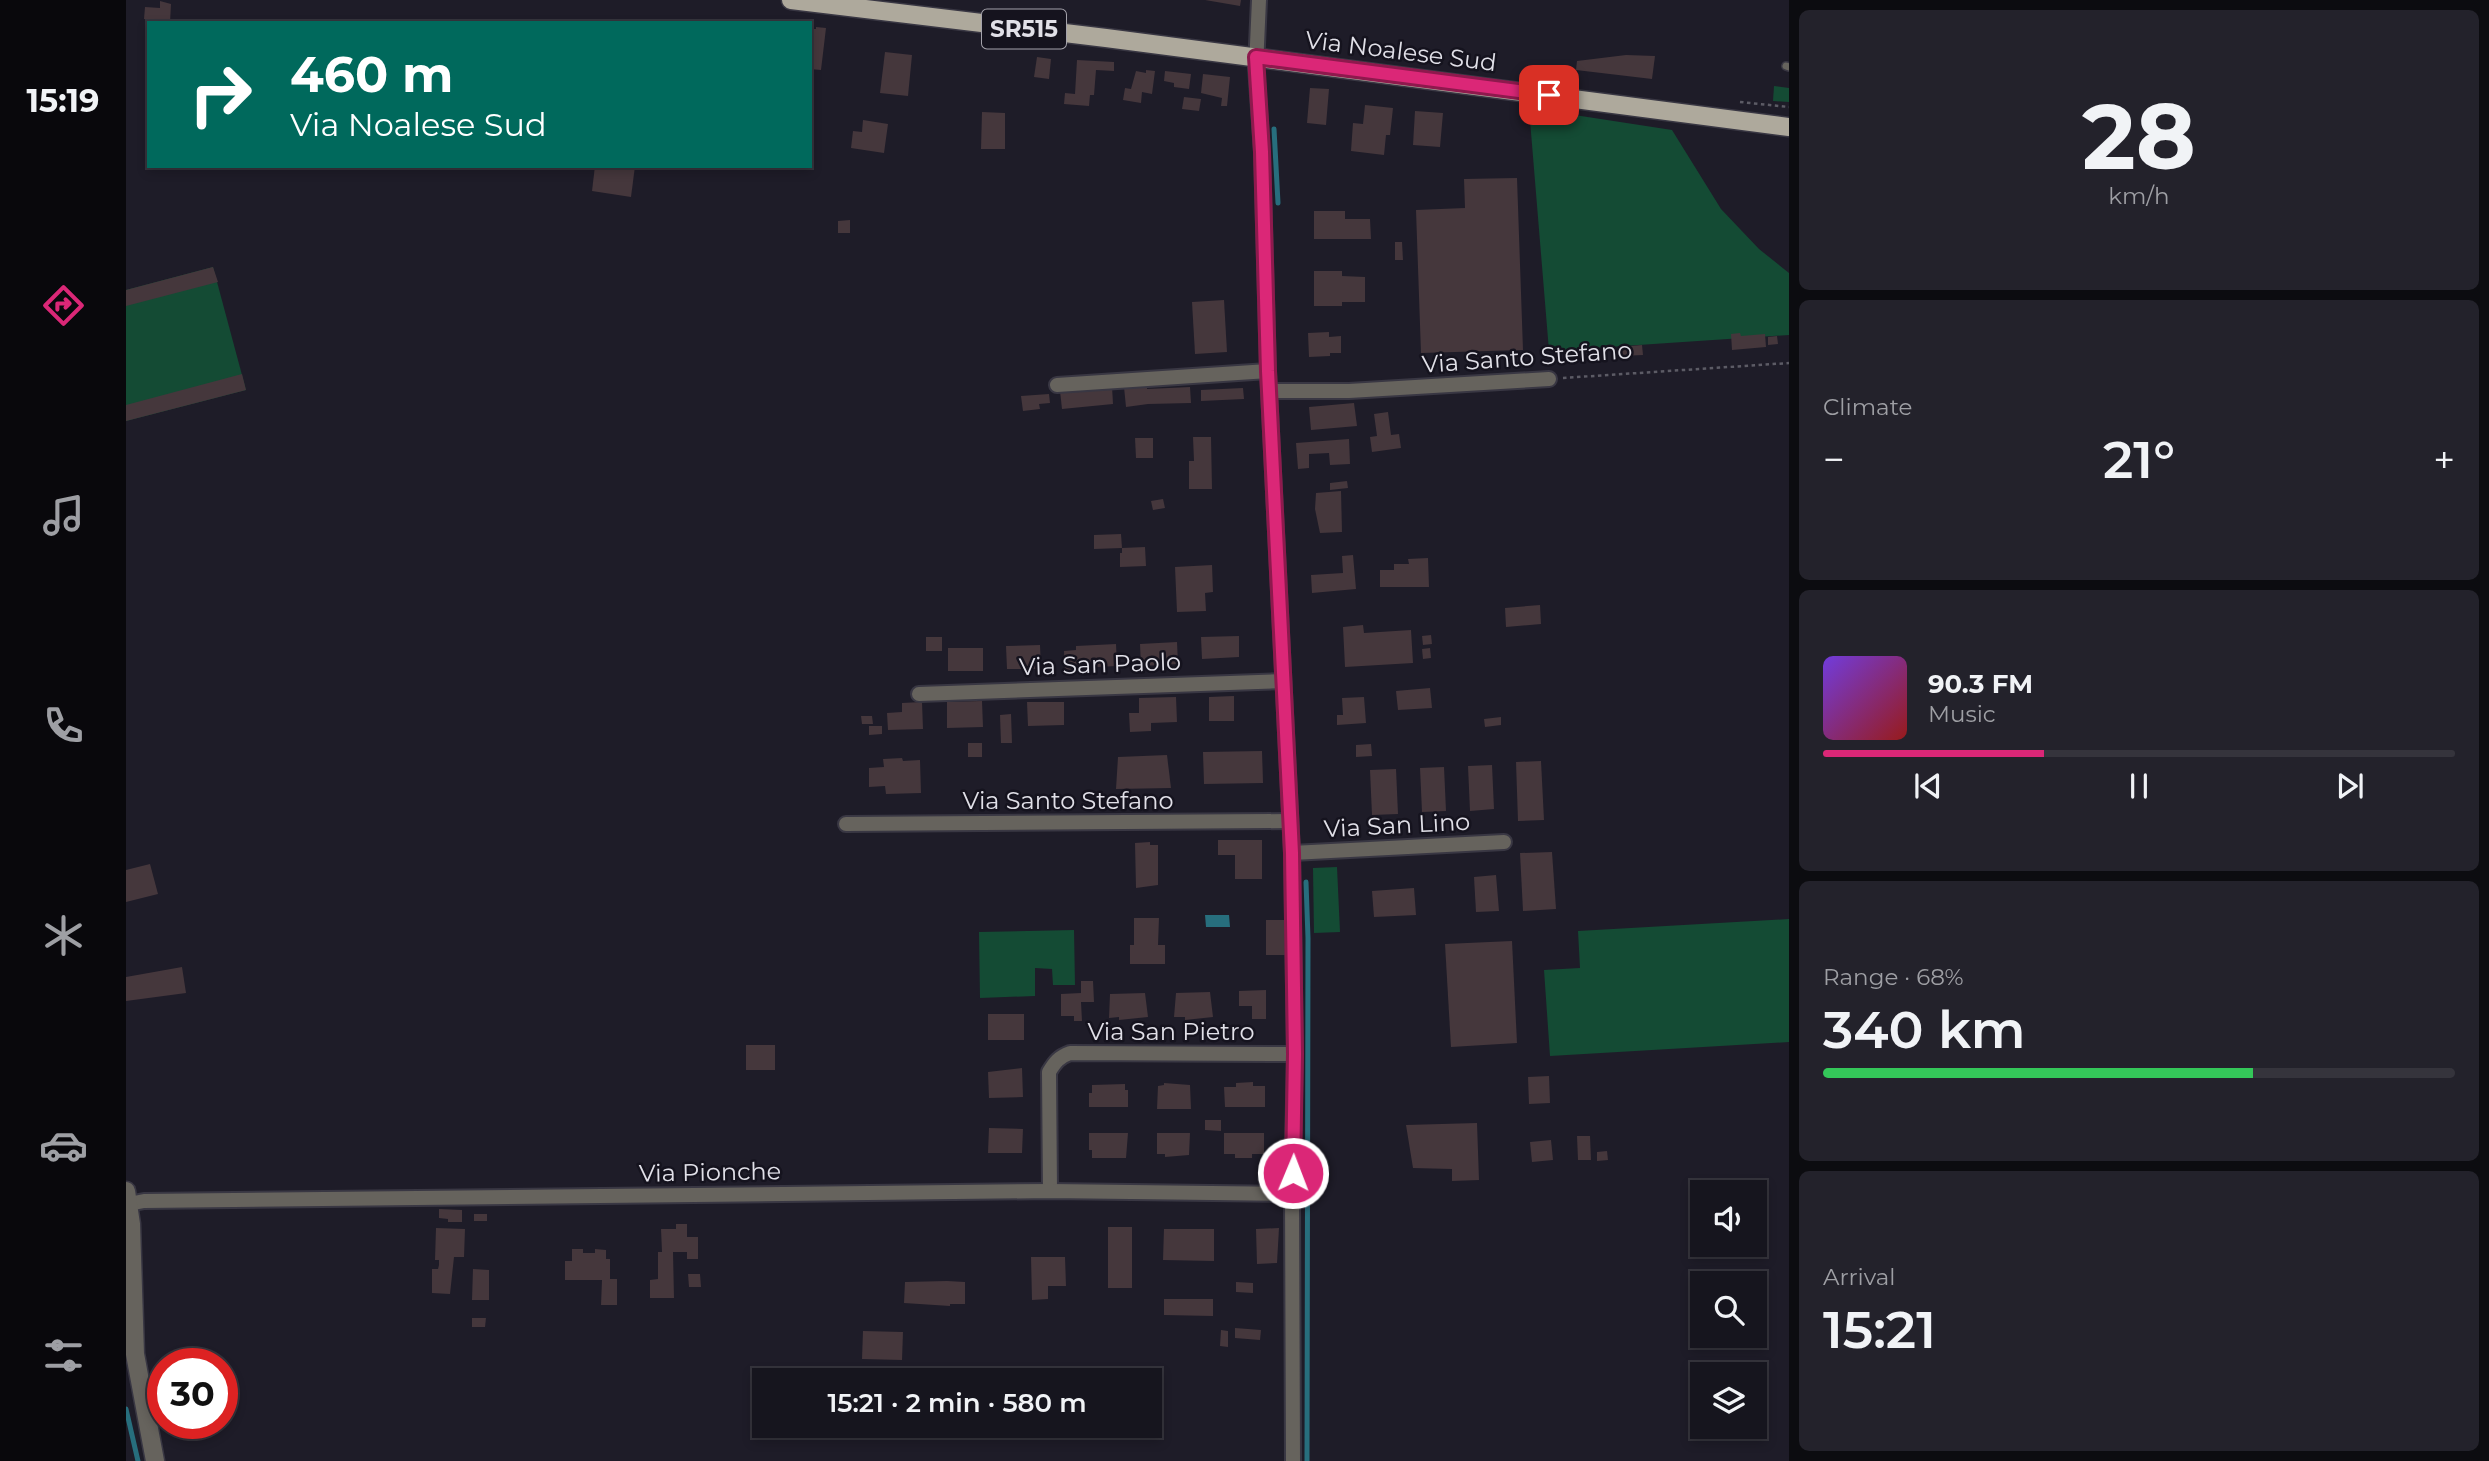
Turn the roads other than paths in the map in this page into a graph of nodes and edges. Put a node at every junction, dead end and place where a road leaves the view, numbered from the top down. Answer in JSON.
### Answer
{"nodes":[{"id":1,"x":792,"y":0,"type":"edge"},
{"id":2,"x":1259,"y":0,"type":"edge"},
{"id":3,"x":1256,"y":57,"type":"junction"},
{"id":4,"x":1789,"y":127,"type":"edge"},
{"id":5,"x":1268,"y":371,"type":"junction"},
{"id":6,"x":1549,"y":379,"type":"road end"},
{"id":7,"x":1057,"y":385,"type":"dead end"},
{"id":8,"x":1269,"y":391,"type":"junction"},
{"id":9,"x":1283,"y":681,"type":"junction"},
{"id":10,"x":919,"y":694,"type":"dead end"},
{"id":11,"x":1290,"y":821,"type":"junction"},
{"id":12,"x":846,"y":824,"type":"dead end"},
{"id":13,"x":1504,"y":842,"type":"dead end"},
{"id":14,"x":1292,"y":853,"type":"junction"},
{"id":15,"x":1295,"y":1054,"type":"junction"},
{"id":16,"x":1050,"y":1191,"type":"junction"},
{"id":17,"x":1292,"y":1194,"type":"junction"},
{"id":18,"x":128,"y":1197,"type":"edge"},
{"id":19,"x":155,"y":1461,"type":"edge"},
{"id":20,"x":1293,"y":1461,"type":"edge"}],
"edges":[{"from":1,"to":3,"type":"main road","number":"SR515"},
{"from":2,"to":3,"type":"street"},
{"from":3,"to":4,"type":"main road","name":"Via Noalese Sud"},
{"from":3,"to":5,"type":"street"},
{"from":5,"to":7,"type":"street"},
{"from":5,"to":8,"type":"street"},
{"from":6,"to":8,"type":"street","name":"Via Santo Stefano"},
{"from":8,"to":9,"type":"street"},
{"from":9,"to":10,"type":"street","name":"Via San Paolo"},
{"from":9,"to":11,"type":"street"},
{"from":11,"to":12,"type":"street","name":"Via Santo Stefano"},
{"from":11,"to":14,"type":"street"},
{"from":13,"to":14,"type":"street","name":"Via San Lino"},
{"from":14,"to":15,"type":"street"},
{"from":15,"to":16,"type":"street","name":"Via San Pietro"},
{"from":15,"to":17,"type":"street"},
{"from":16,"to":17,"type":"street","name":"Via Pionche"},
{"from":16,"to":18,"type":"street","name":"Via Pionche"},
{"from":17,"to":20,"type":"street"},
{"from":18,"to":19,"type":"street"}]}
